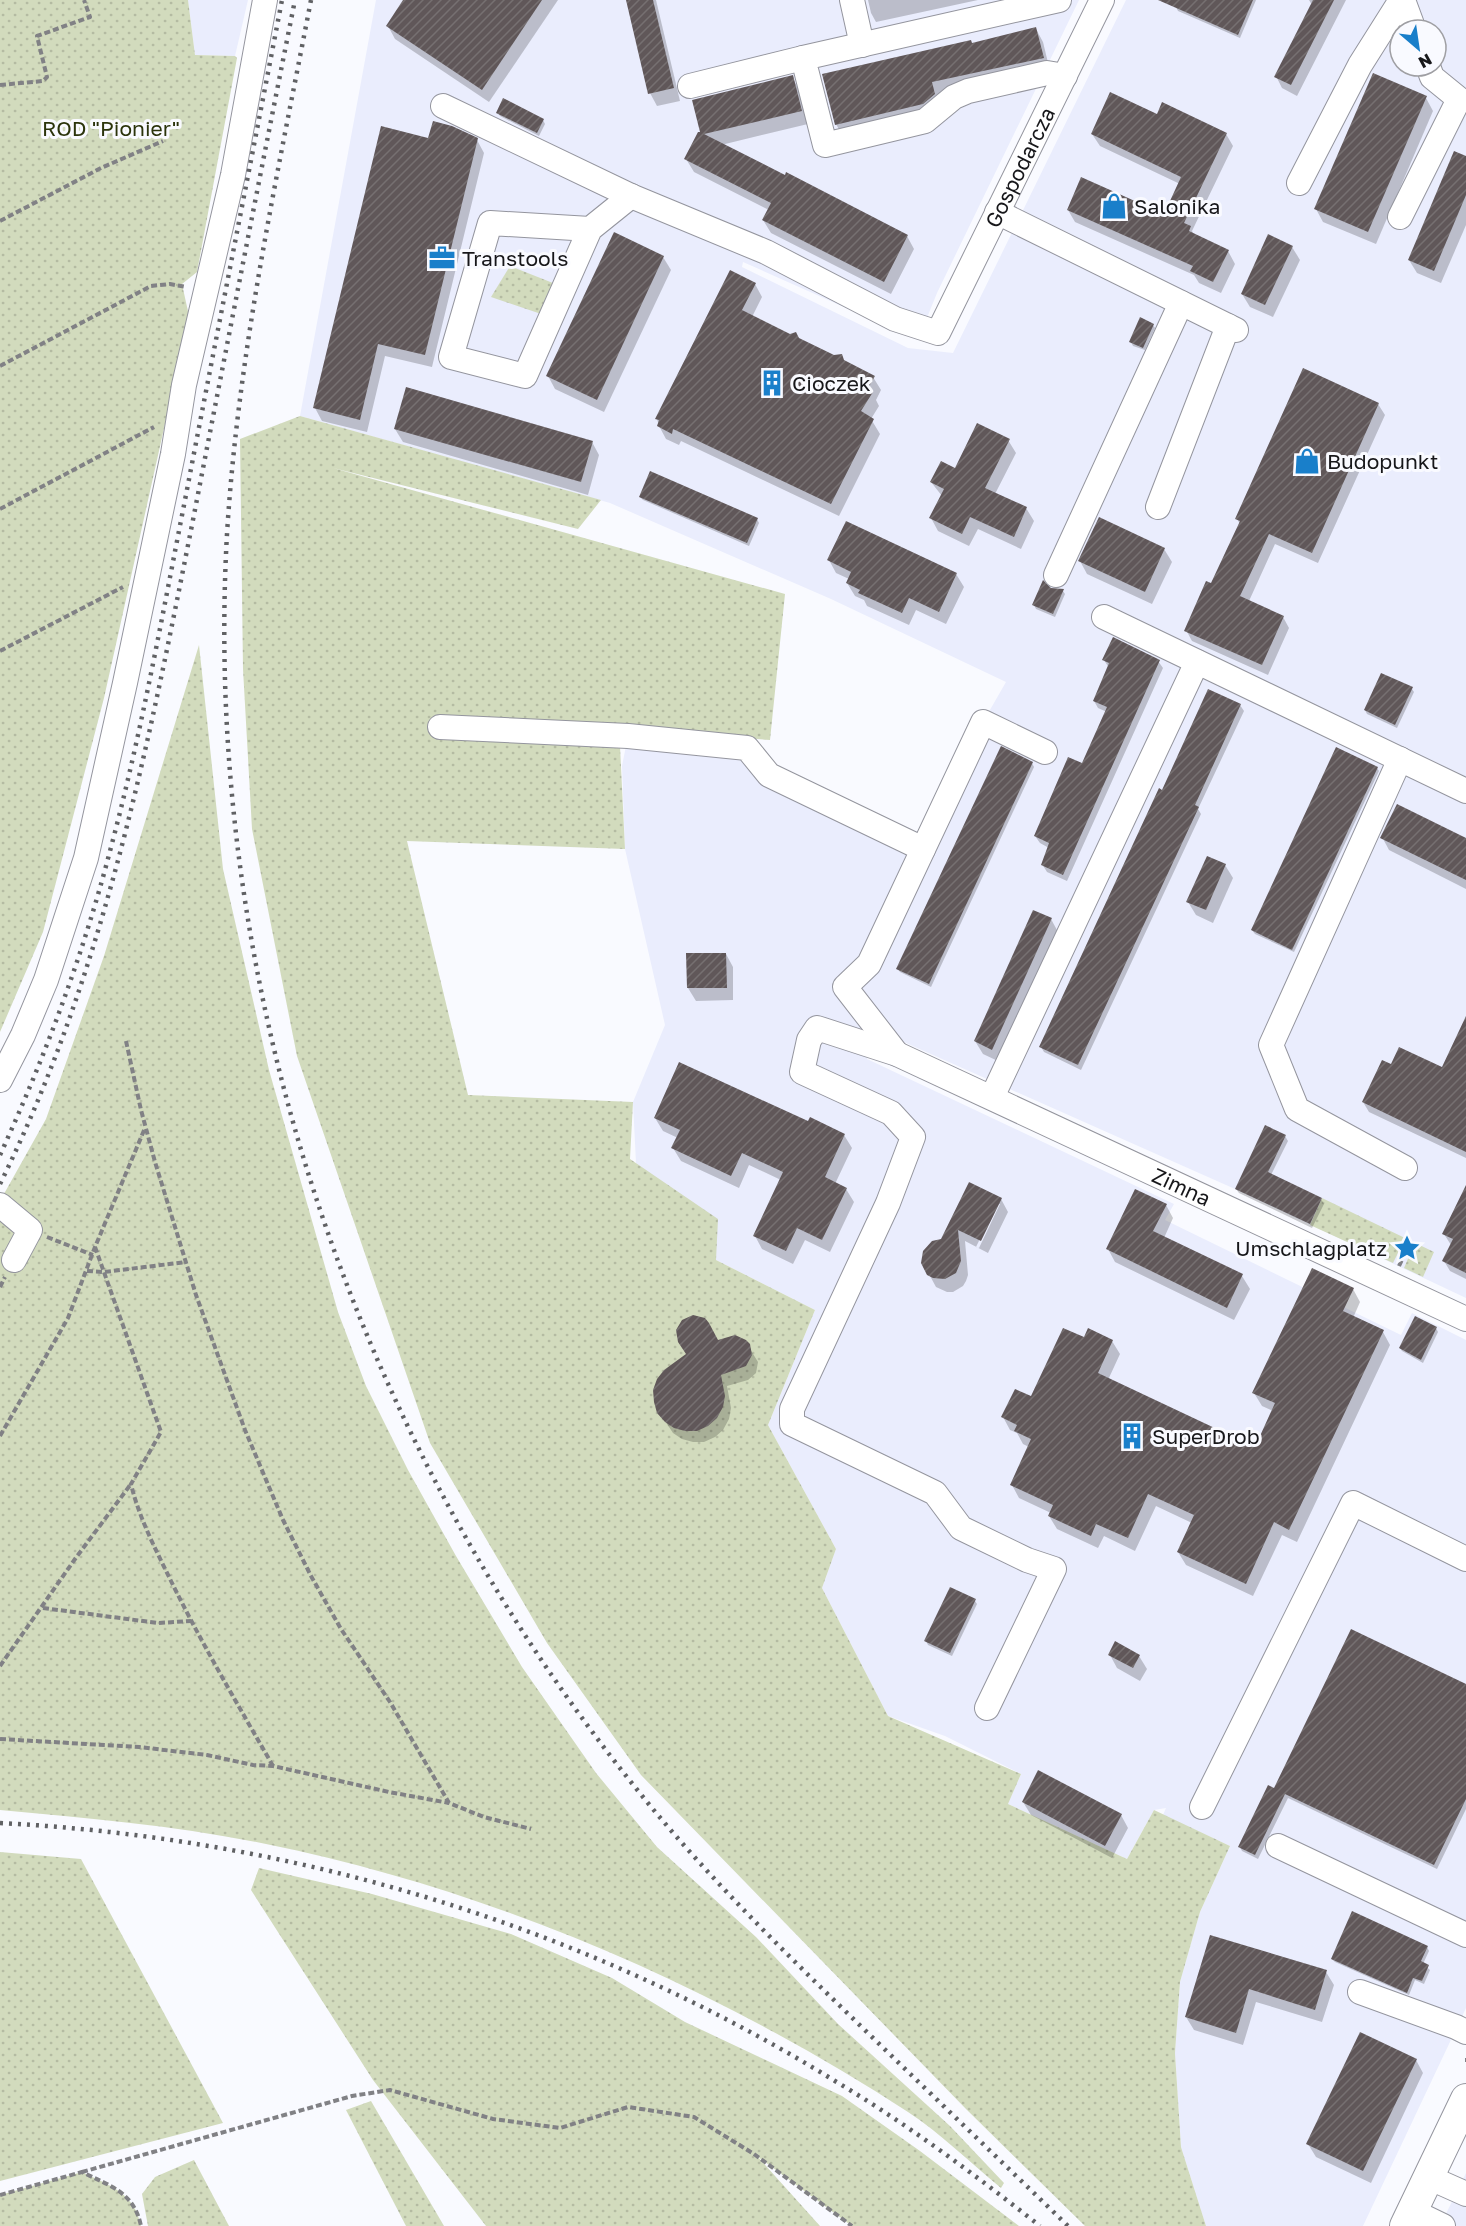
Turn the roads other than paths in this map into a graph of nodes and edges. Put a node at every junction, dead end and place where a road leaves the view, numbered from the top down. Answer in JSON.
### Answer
{"nodes":[{"id":1,"x":265,"y":0,"type":"edge"},
{"id":2,"x":852,"y":0,"type":"edge"},
{"id":3,"x":1059,"y":0,"type":"edge"},
{"id":4,"x":1102,"y":0,"type":"edge"},
{"id":5,"x":1402,"y":0,"type":"edge"},
{"id":6,"x":1014,"y":5,"type":"edge"},
{"id":7,"x":1409,"y":18,"type":"edge"},
{"id":8,"x":862,"y":45,"type":"junction"},
{"id":9,"x":803,"y":58,"type":"junction"},
{"id":10,"x":1065,"y":76,"type":"junction"},
{"id":11,"x":1433,"y":78,"type":"edge"},
{"id":12,"x":690,"y":86,"type":"dead end"},
{"id":13,"x":443,"y":106,"type":"dead end"},
{"id":14,"x":1299,"y":183,"type":"dead end"},
{"id":15,"x":631,"y":196,"type":"junction"},
{"id":16,"x":997,"y":212,"type":"junction"},
{"id":17,"x":1400,"y":217,"type":"dead end"},
{"id":18,"x":590,"y":229,"type":"junction"},
{"id":19,"x":1181,"y":303,"type":"junction"},
{"id":20,"x":1158,"y":507,"type":"dead end"},
{"id":21,"x":1056,"y":575,"type":"dead end"},
{"id":22,"x":1104,"y":617,"type":"dead end"},
{"id":23,"x":1197,"y":662,"type":"junction"},
{"id":24,"x":440,"y":727,"type":"dead end"},
{"id":25,"x":1045,"y":752,"type":"dead end"},
{"id":26,"x":1400,"y":759,"type":"junction"},
{"id":27,"x":1466,"y":791,"type":"edge"},
{"id":28,"x":923,"y":849,"type":"junction"},
{"id":29,"x":897,"y":1054,"type":"junction"},
{"id":30,"x":0,"y":1080,"type":"edge"},
{"id":31,"x":994,"y":1093,"type":"dead end"},
{"id":32,"x":1405,"y":1167,"type":"dead end"},
{"id":33,"x":0,"y":1205,"type":"edge"},
{"id":34,"x":14,"y":1260,"type":"dead end"},
{"id":35,"x":1466,"y":1319,"type":"edge"},
{"id":36,"x":1466,"y":1559,"type":"edge"},
{"id":37,"x":987,"y":1708,"type":"dead end"},
{"id":38,"x":1202,"y":1808,"type":"dead end"},
{"id":39,"x":1278,"y":1846,"type":"dead end"},
{"id":40,"x":1466,"y":1935,"type":"edge"},
{"id":41,"x":1360,"y":1992,"type":"dead end"},
{"id":42,"x":1466,"y":2032,"type":"edge"},
{"id":43,"x":1466,"y":2099,"type":"edge"},
{"id":44,"x":1428,"y":2177,"type":"junction"},
{"id":45,"x":1466,"y":2194,"type":"edge"},
{"id":46,"x":1408,"y":2219,"type":"edge"},
{"id":47,"x":1443,"y":2226,"type":"edge"}],
"edges":[{"from":1,"to":30,"type":"street"},
{"from":2,"to":8,"type":"street"},
{"from":3,"to":6,"type":"street"},
{"from":4,"to":10,"type":"street","name":"Gospodarcza"},
{"from":5,"to":7,"type":"street"},
{"from":5,"to":14,"type":"street"},
{"from":6,"to":8,"type":"street"},
{"from":8,"to":9,"type":"street"},
{"from":9,"to":10,"type":"street"},
{"from":9,"to":12,"type":"street"},
{"from":10,"to":16,"type":"street","name":"Gospodarcza"},
{"from":11,"to":17,"type":"street"},
{"from":13,"to":15,"type":"street"},
{"from":15,"to":16,"type":"street","name":"Gospodarcza"},
{"from":15,"to":18,"type":"street"},
{"from":16,"to":19,"type":"street"},
{"from":18,"to":18,"type":"street"},
{"from":19,"to":20,"type":"street"},
{"from":19,"to":21,"type":"street"},
{"from":22,"to":23,"type":"street"},
{"from":23,"to":26,"type":"street"},
{"from":23,"to":31,"type":"street"},
{"from":24,"to":28,"type":"street"},
{"from":25,"to":28,"type":"street"},
{"from":26,"to":27,"type":"street"},
{"from":26,"to":32,"type":"street"},
{"from":28,"to":29,"type":"street"},
{"from":29,"to":35,"type":"street","name":"Zimna"},
{"from":29,"to":37,"type":"street","name":"Zimna"},
{"from":33,"to":34,"type":"street"},
{"from":36,"to":38,"type":"street"},
{"from":39,"to":40,"type":"street"},
{"from":41,"to":42,"type":"street"},
{"from":43,"to":44,"type":"main road"},
{"from":44,"to":45,"type":"street"},
{"from":44,"to":46,"type":"main road"},
{"from":46,"to":47,"type":"street"}]}
